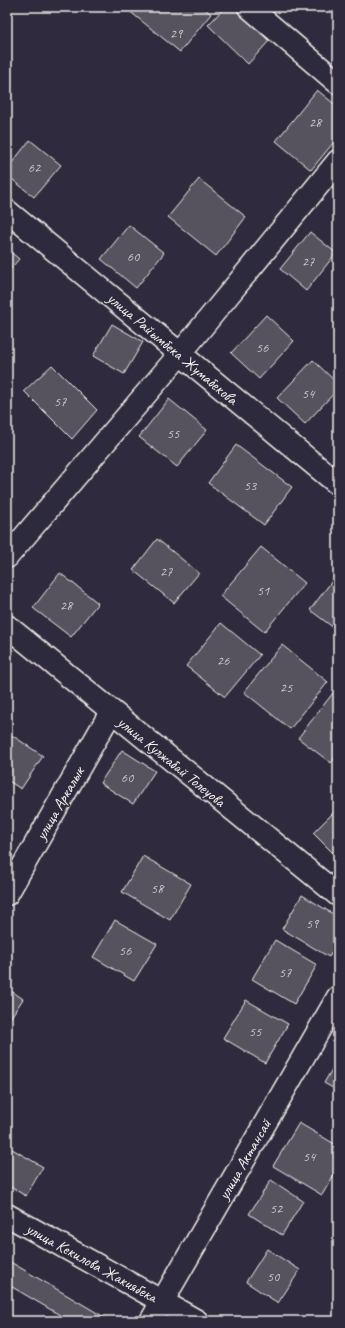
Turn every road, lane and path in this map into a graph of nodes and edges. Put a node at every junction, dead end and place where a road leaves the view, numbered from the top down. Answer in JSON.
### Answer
{"nodes":[{"id":1,"x":249,"y":7,"type":"edge"},
{"id":2,"x":338,"y":83,"type":"edge"},
{"id":3,"x":338,"y":161,"type":"edge"},
{"id":4,"x":7,"y":211,"type":"edge"},
{"id":5,"x":180,"y":354,"type":"junction"},
{"id":6,"x":338,"y":484,"type":"edge"},
{"id":7,"x":7,"y":557,"type":"edge"},
{"id":8,"x":7,"y":626,"type":"edge"},
{"id":9,"x":111,"y":712,"type":"junction"},
{"id":10,"x":7,"y":894,"type":"edge"},
{"id":11,"x":338,"y":895,"type":"edge"},
{"id":12,"x":338,"y":997,"type":"edge"},
{"id":13,"x":7,"y":1215,"type":"edge"},
{"id":14,"x":162,"y":1301,"type":"junction"},
{"id":15,"x":151,"y":1321,"type":"edge"},
{"id":16,"x":197,"y":1321,"type":"edge"}],
"edges":[{"from":1,"to":2,"type":"street"},
{"from":3,"to":5,"type":"street"},
{"from":4,"to":5,"type":"street","name":"улица Райымбека Жумабекова"},
{"from":5,"to":6,"type":"street","name":"улица Райымбека Жумабекова"},
{"from":5,"to":7,"type":"street"},
{"from":8,"to":9,"type":"street","name":"улица Кулжабай Толеуова"},
{"from":9,"to":10,"type":"street","name":"улица Аркалык"},
{"from":9,"to":11,"type":"street","name":"улица Кулжабай Толеуова"},
{"from":12,"to":14,"type":"street","name":"улица Актансай"},
{"from":13,"to":14,"type":"street","name":"улица Кекилова Жакиябека"},
{"from":14,"to":15,"type":"street","name":"улица Актансай"},
{"from":14,"to":16,"type":"street","name":"улица Кекилова Жакиябека"}]}
